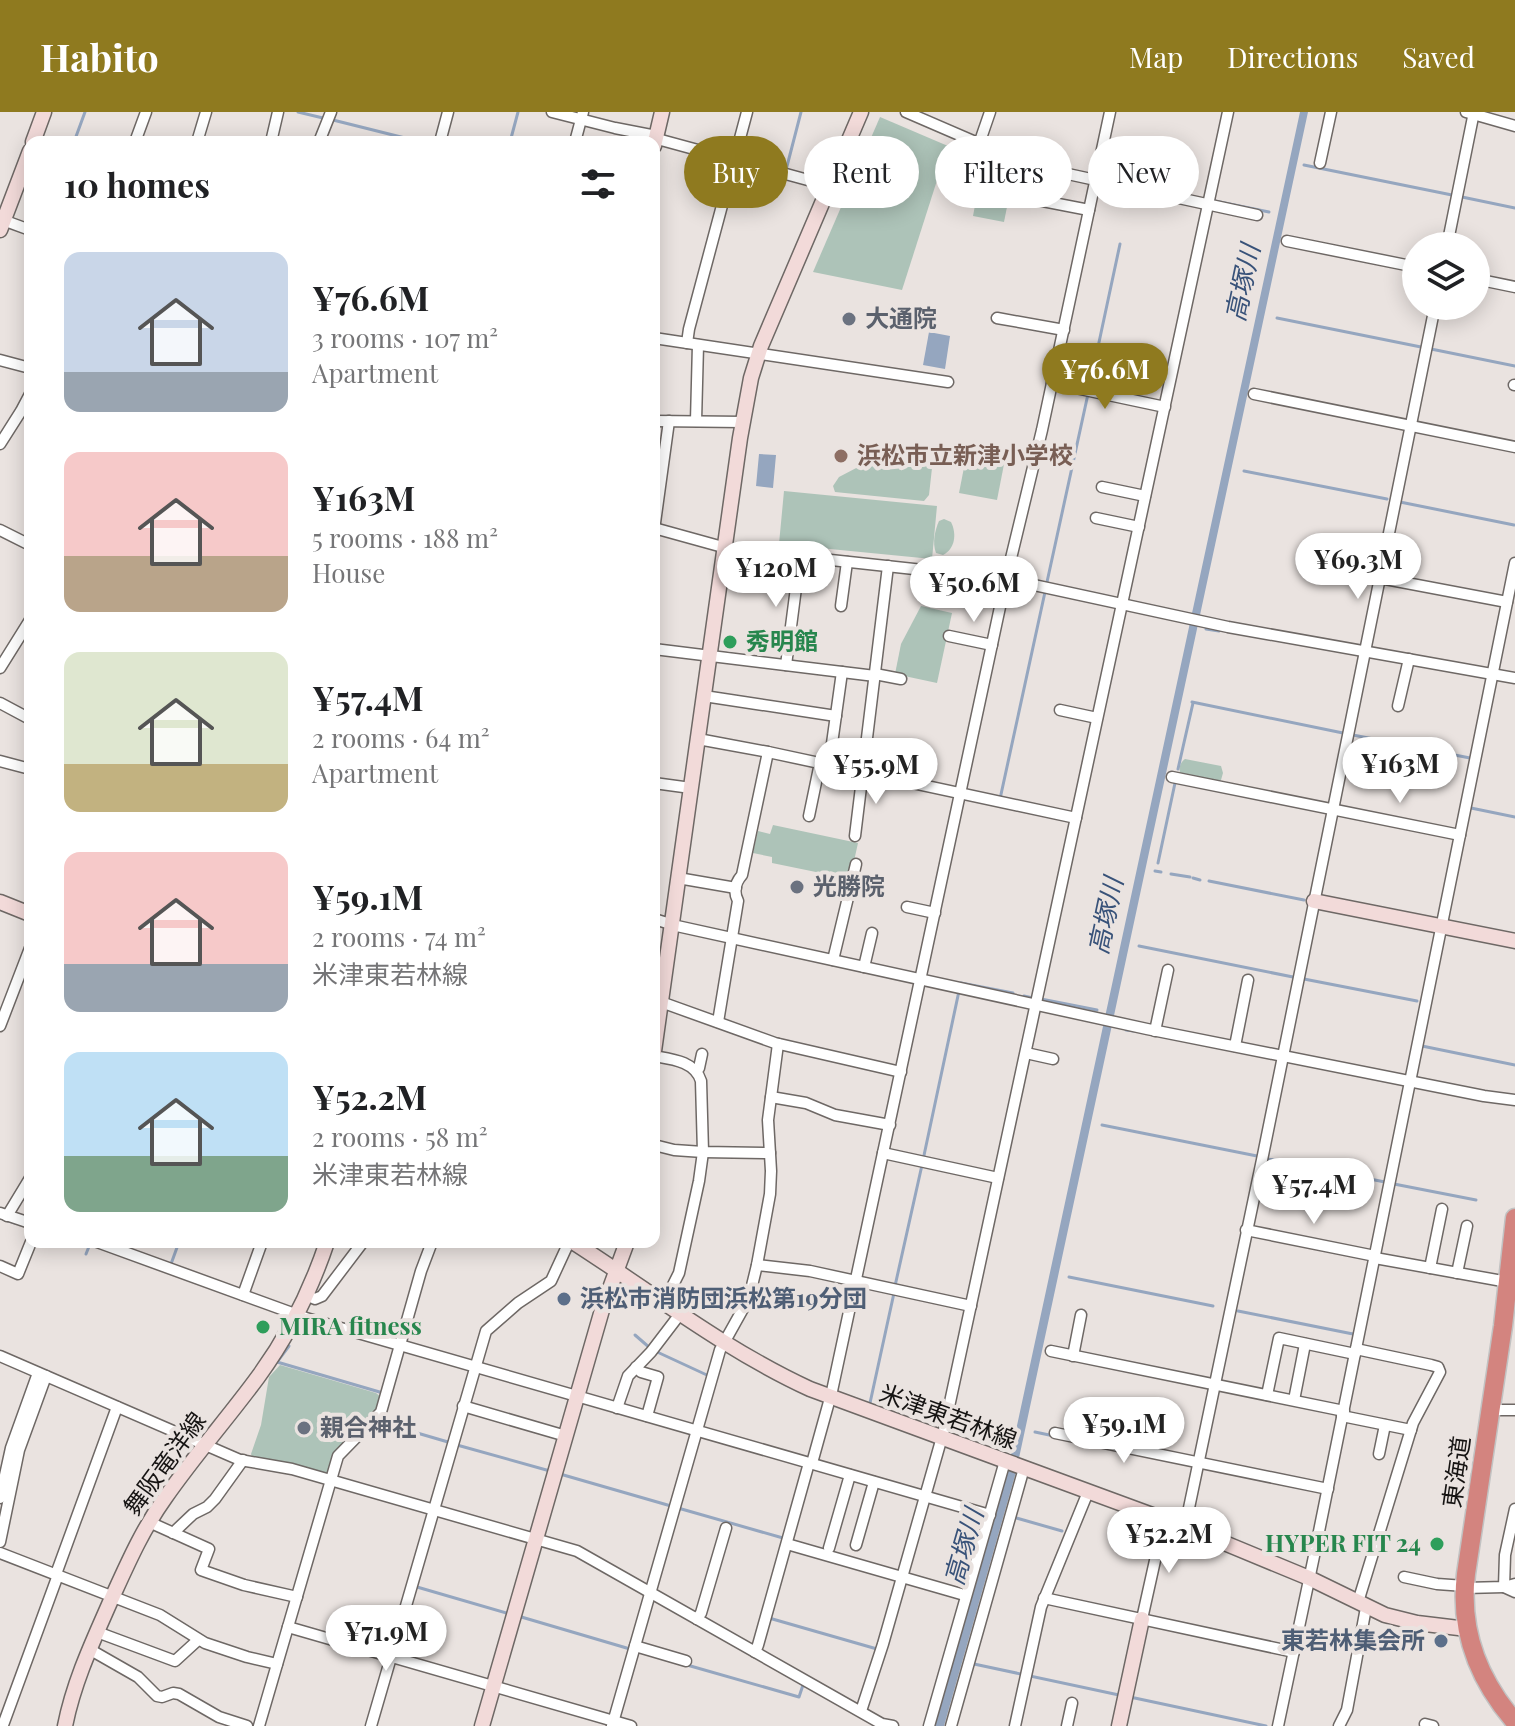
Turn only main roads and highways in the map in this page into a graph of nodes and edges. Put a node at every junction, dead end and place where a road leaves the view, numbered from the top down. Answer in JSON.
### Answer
{"nodes":[{"id":1,"x":1515,"y":1218,"type":"edge"},
{"id":2,"x":1509,"y":1327,"type":"edge"},
{"id":3,"x":1515,"y":1722,"type":"edge"}],
"edges":[{"from":1,"to":2,"type":"highway","name":"東海道"},
{"from":2,"to":3,"type":"highway","name":"東海道"}]}
